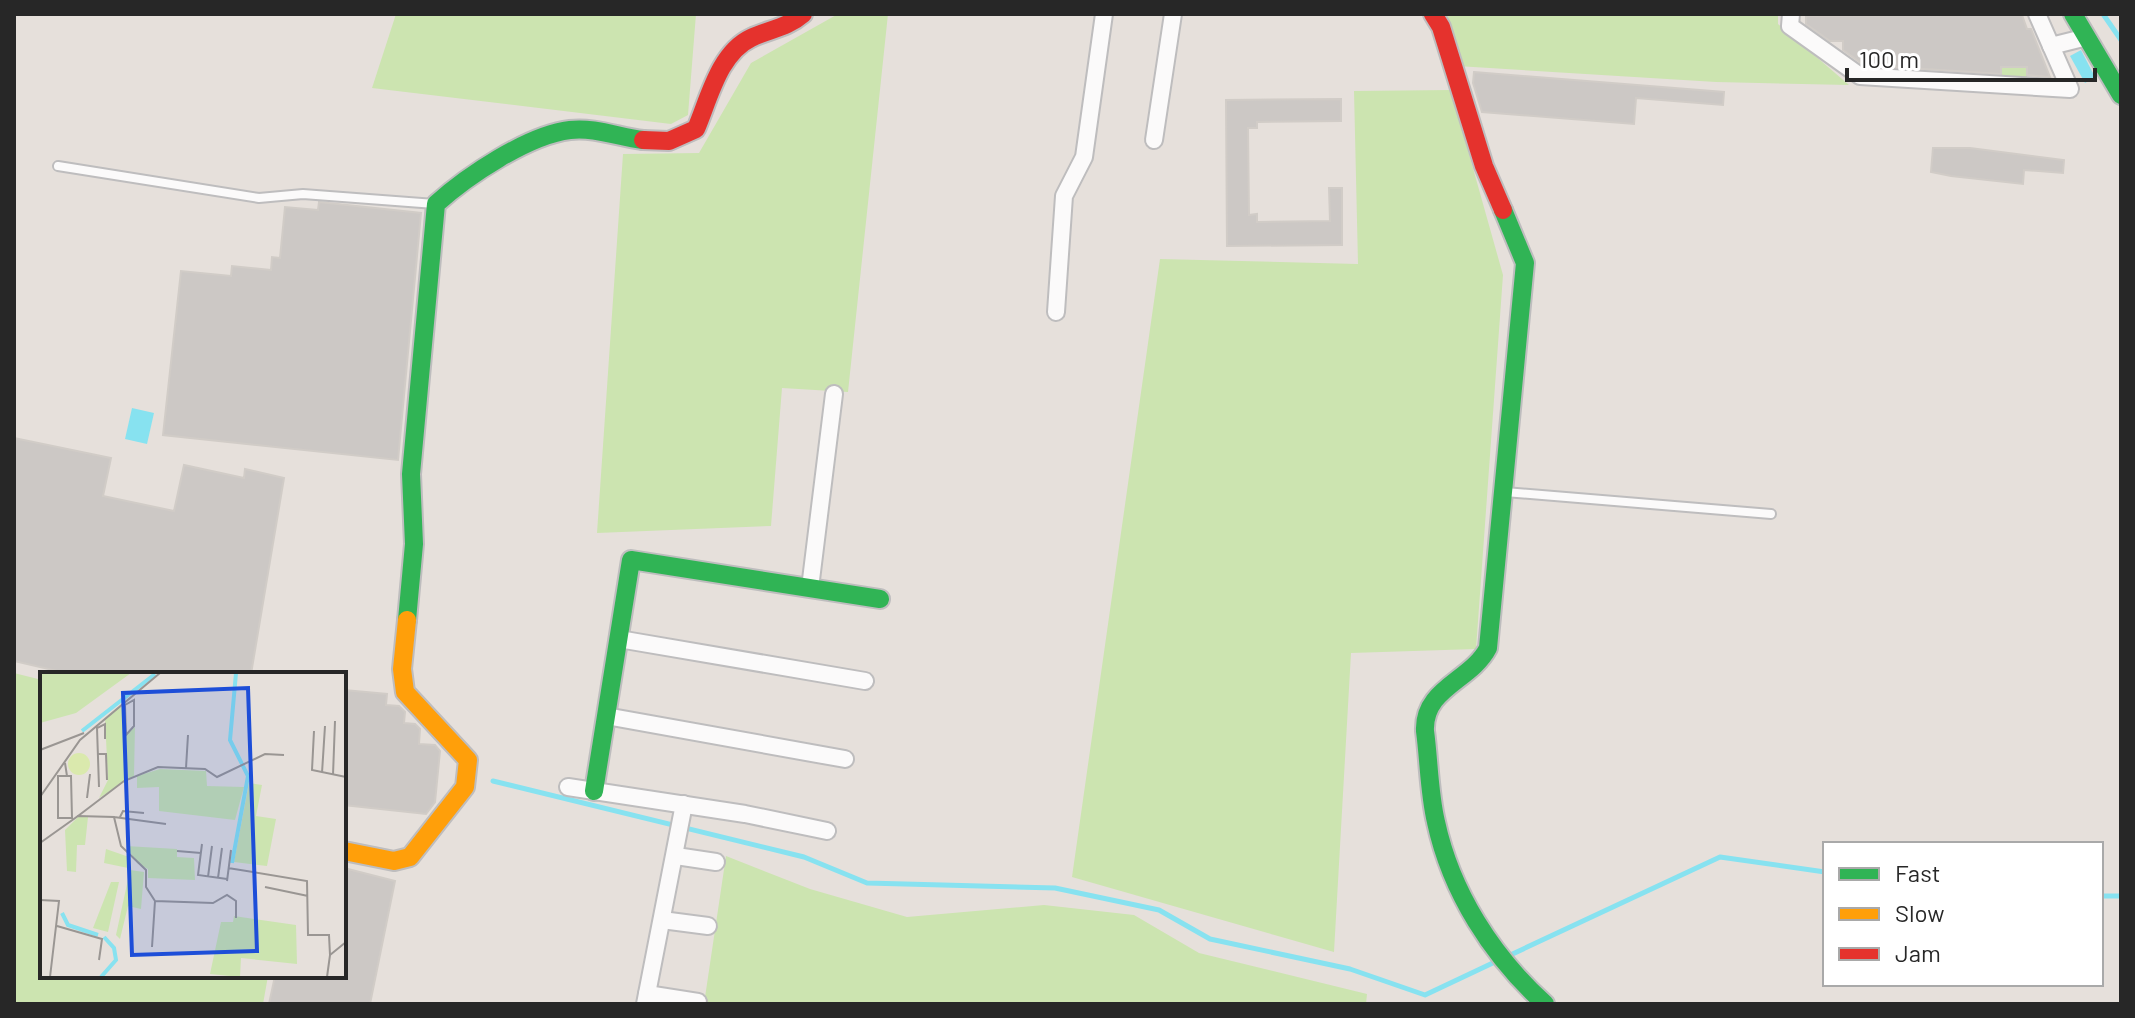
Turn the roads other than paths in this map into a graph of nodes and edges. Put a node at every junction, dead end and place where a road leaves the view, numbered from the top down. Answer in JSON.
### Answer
{"nodes":[{"id":1,"x":803,"y":14,"type":"edge"},
{"id":2,"x":1104,"y":14,"type":"edge"},
{"id":3,"x":1173,"y":14,"type":"edge"},
{"id":4,"x":1433,"y":14,"type":"edge"},
{"id":5,"x":1791,"y":14,"type":"edge"},
{"id":6,"x":2037,"y":14,"type":"edge"},
{"id":7,"x":2073,"y":14,"type":"edge"},
{"id":8,"x":2087,"y":37,"type":"junction"},
{"id":9,"x":2051,"y":46,"type":"junction"},
{"id":10,"x":2121,"y":95,"type":"edge"},
{"id":11,"x":1154,"y":140,"type":"dead end"},
{"id":12,"x":58,"y":166,"type":"dead end"},
{"id":13,"x":436,"y":204,"type":"junction"},
{"id":14,"x":1056,"y":312,"type":"dead end"},
{"id":15,"x":834,"y":394,"type":"dead end"},
{"id":16,"x":1502,"y":491,"type":"junction"},
{"id":17,"x":1771,"y":514,"type":"dead end"},
{"id":18,"x":810,"y":588,"type":"junction"},
{"id":19,"x":880,"y":599,"type":"dead end"},
{"id":20,"x":619,"y":639,"type":"junction"},
{"id":21,"x":865,"y":681,"type":"dead end"},
{"id":22,"x":606,"y":716,"type":"junction"},
{"id":23,"x":845,"y":759,"type":"dead end"},
{"id":24,"x":568,"y":787,"type":"dead end"},
{"id":25,"x":594,"y":791,"type":"junction"},
{"id":26,"x":684,"y":804,"type":"junction"},
{"id":27,"x":827,"y":831,"type":"dead end"},
{"id":28,"x":346,"y":851,"type":"edge"},
{"id":29,"x":676,"y":856,"type":"junction"},
{"id":30,"x":716,"y":862,"type":"dead end"},
{"id":31,"x":662,"y":920,"type":"junction"},
{"id":32,"x":708,"y":926,"type":"dead end"},
{"id":33,"x":646,"y":999,"type":"edge"},
{"id":34,"x":698,"y":1002,"type":"dead end"},
{"id":35,"x":1545,"y":1004,"type":"edge"}],
"edges":[{"from":1,"to":13,"type":"street"},
{"from":2,"to":14,"type":"street"},
{"from":3,"to":11,"type":"street"},
{"from":4,"to":16,"type":"street"},
{"from":5,"to":9,"type":"street"},
{"from":6,"to":9,"type":"street"},
{"from":7,"to":8,"type":"street"},
{"from":8,"to":9,"type":"street"},
{"from":8,"to":10,"type":"street"},
{"from":12,"to":13,"type":"lane"},
{"from":13,"to":28,"type":"street"},
{"from":15,"to":18,"type":"street"},
{"from":16,"to":17,"type":"lane"},
{"from":16,"to":35,"type":"street"},
{"from":18,"to":19,"type":"street"},
{"from":18,"to":20,"type":"street"},
{"from":20,"to":21,"type":"street"},
{"from":20,"to":22,"type":"street"},
{"from":22,"to":23,"type":"street"},
{"from":22,"to":25,"type":"street"},
{"from":24,"to":25,"type":"street"},
{"from":25,"to":26,"type":"street"},
{"from":26,"to":27,"type":"street"},
{"from":26,"to":29,"type":"street"},
{"from":29,"to":30,"type":"street"},
{"from":29,"to":31,"type":"street"},
{"from":31,"to":32,"type":"street"},
{"from":31,"to":33,"type":"street"},
{"from":33,"to":34,"type":"street"}]}
